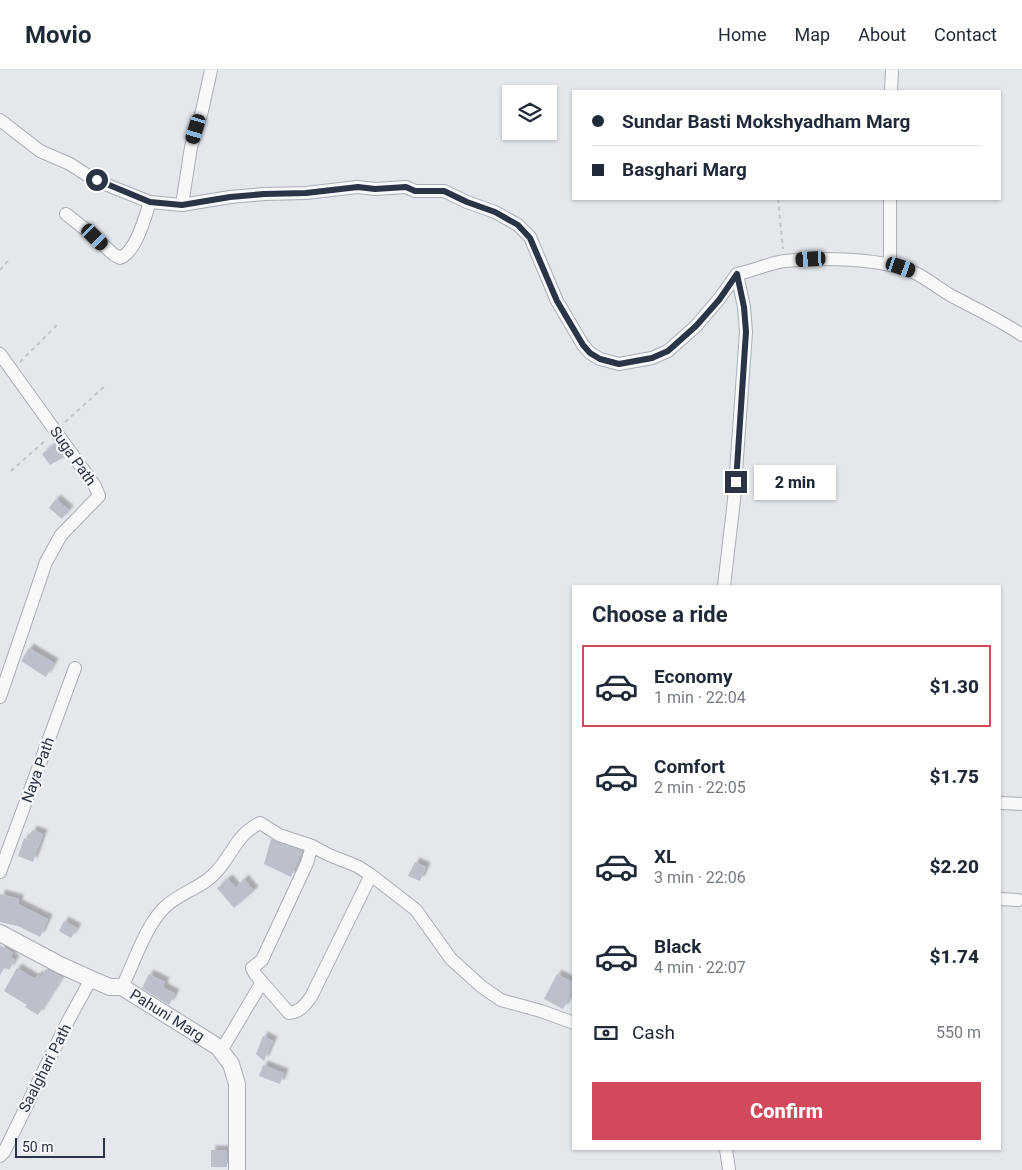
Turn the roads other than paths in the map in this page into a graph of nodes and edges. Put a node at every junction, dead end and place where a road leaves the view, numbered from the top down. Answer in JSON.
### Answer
{"nodes":[{"id":1,"x":211,"y":70,"type":"edge"},
{"id":2,"x":892,"y":70,"type":"edge"},
{"id":3,"x":891,"y":90,"type":"edge"},
{"id":4,"x":0,"y":120,"type":"edge"},
{"id":5,"x":890,"y":200,"type":"edge"},
{"id":6,"x":150,"y":202,"type":"junction"},
{"id":7,"x":182,"y":205,"type":"junction"},
{"id":8,"x":66,"y":214,"type":"dead end"},
{"id":9,"x":890,"y":264,"type":"junction"},
{"id":10,"x":737,"y":274,"type":"junction"},
{"id":11,"x":1022,"y":335,"type":"edge"},
{"id":12,"x":0,"y":354,"type":"edge"},
{"id":13,"x":724,"y":585,"type":"edge"},
{"id":14,"x":75,"y":668,"type":"dead end"},
{"id":15,"x":0,"y":697,"type":"edge"},
{"id":16,"x":1001,"y":803,"type":"edge"},
{"id":17,"x":1022,"y":804,"type":"edge"},
{"id":18,"x":312,"y":846,"type":"junction"},
{"id":19,"x":0,"y":872,"type":"edge"},
{"id":20,"x":371,"y":875,"type":"junction"},
{"id":21,"x":1001,"y":899,"type":"edge"},
{"id":22,"x":1018,"y":900,"type":"dead end"},
{"id":23,"x":0,"y":933,"type":"edge"},
{"id":24,"x":91,"y":980,"type":"junction"},
{"id":25,"x":262,"y":982,"type":"junction"},
{"id":26,"x":122,"y":987,"type":"junction"},
{"id":27,"x":572,"y":1022,"type":"edge"},
{"id":28,"x":221,"y":1051,"type":"junction"},
{"id":29,"x":726,"y":1150,"type":"edge"},
{"id":30,"x":0,"y":1156,"type":"edge"},
{"id":31,"x":237,"y":1170,"type":"edge"},
{"id":32,"x":729,"y":1170,"type":"edge"}],
"edges":[{"from":1,"to":7,"type":"street"},
{"from":2,"to":3,"type":"street"},
{"from":4,"to":6,"type":"street"},
{"from":5,"to":9,"type":"street"},
{"from":6,"to":7,"type":"street"},
{"from":6,"to":8,"type":"street"},
{"from":7,"to":10,"type":"street"},
{"from":9,"to":10,"type":"street"},
{"from":9,"to":11,"type":"street"},
{"from":10,"to":13,"type":"street"},
{"from":12,"to":15,"type":"street","name":"Suga Path"},
{"from":14,"to":19,"type":"street","name":"Naya Path"},
{"from":16,"to":17,"type":"street"},
{"from":18,"to":20,"type":"street"},
{"from":18,"to":25,"type":"street"},
{"from":18,"to":26,"type":"street"},
{"from":20,"to":25,"type":"street"},
{"from":20,"to":27,"type":"street"},
{"from":21,"to":22,"type":"street"},
{"from":23,"to":24,"type":"street","name":"Pahuni Marg"},
{"from":24,"to":26,"type":"street","name":"Pahuni Marg"},
{"from":24,"to":30,"type":"street","name":"Saalghari Path"},
{"from":25,"to":28,"type":"street"},
{"from":26,"to":28,"type":"street","name":"Pahuni Marg"},
{"from":28,"to":31,"type":"street","name":"Pahuni Marg"},
{"from":29,"to":32,"type":"street"}]}
